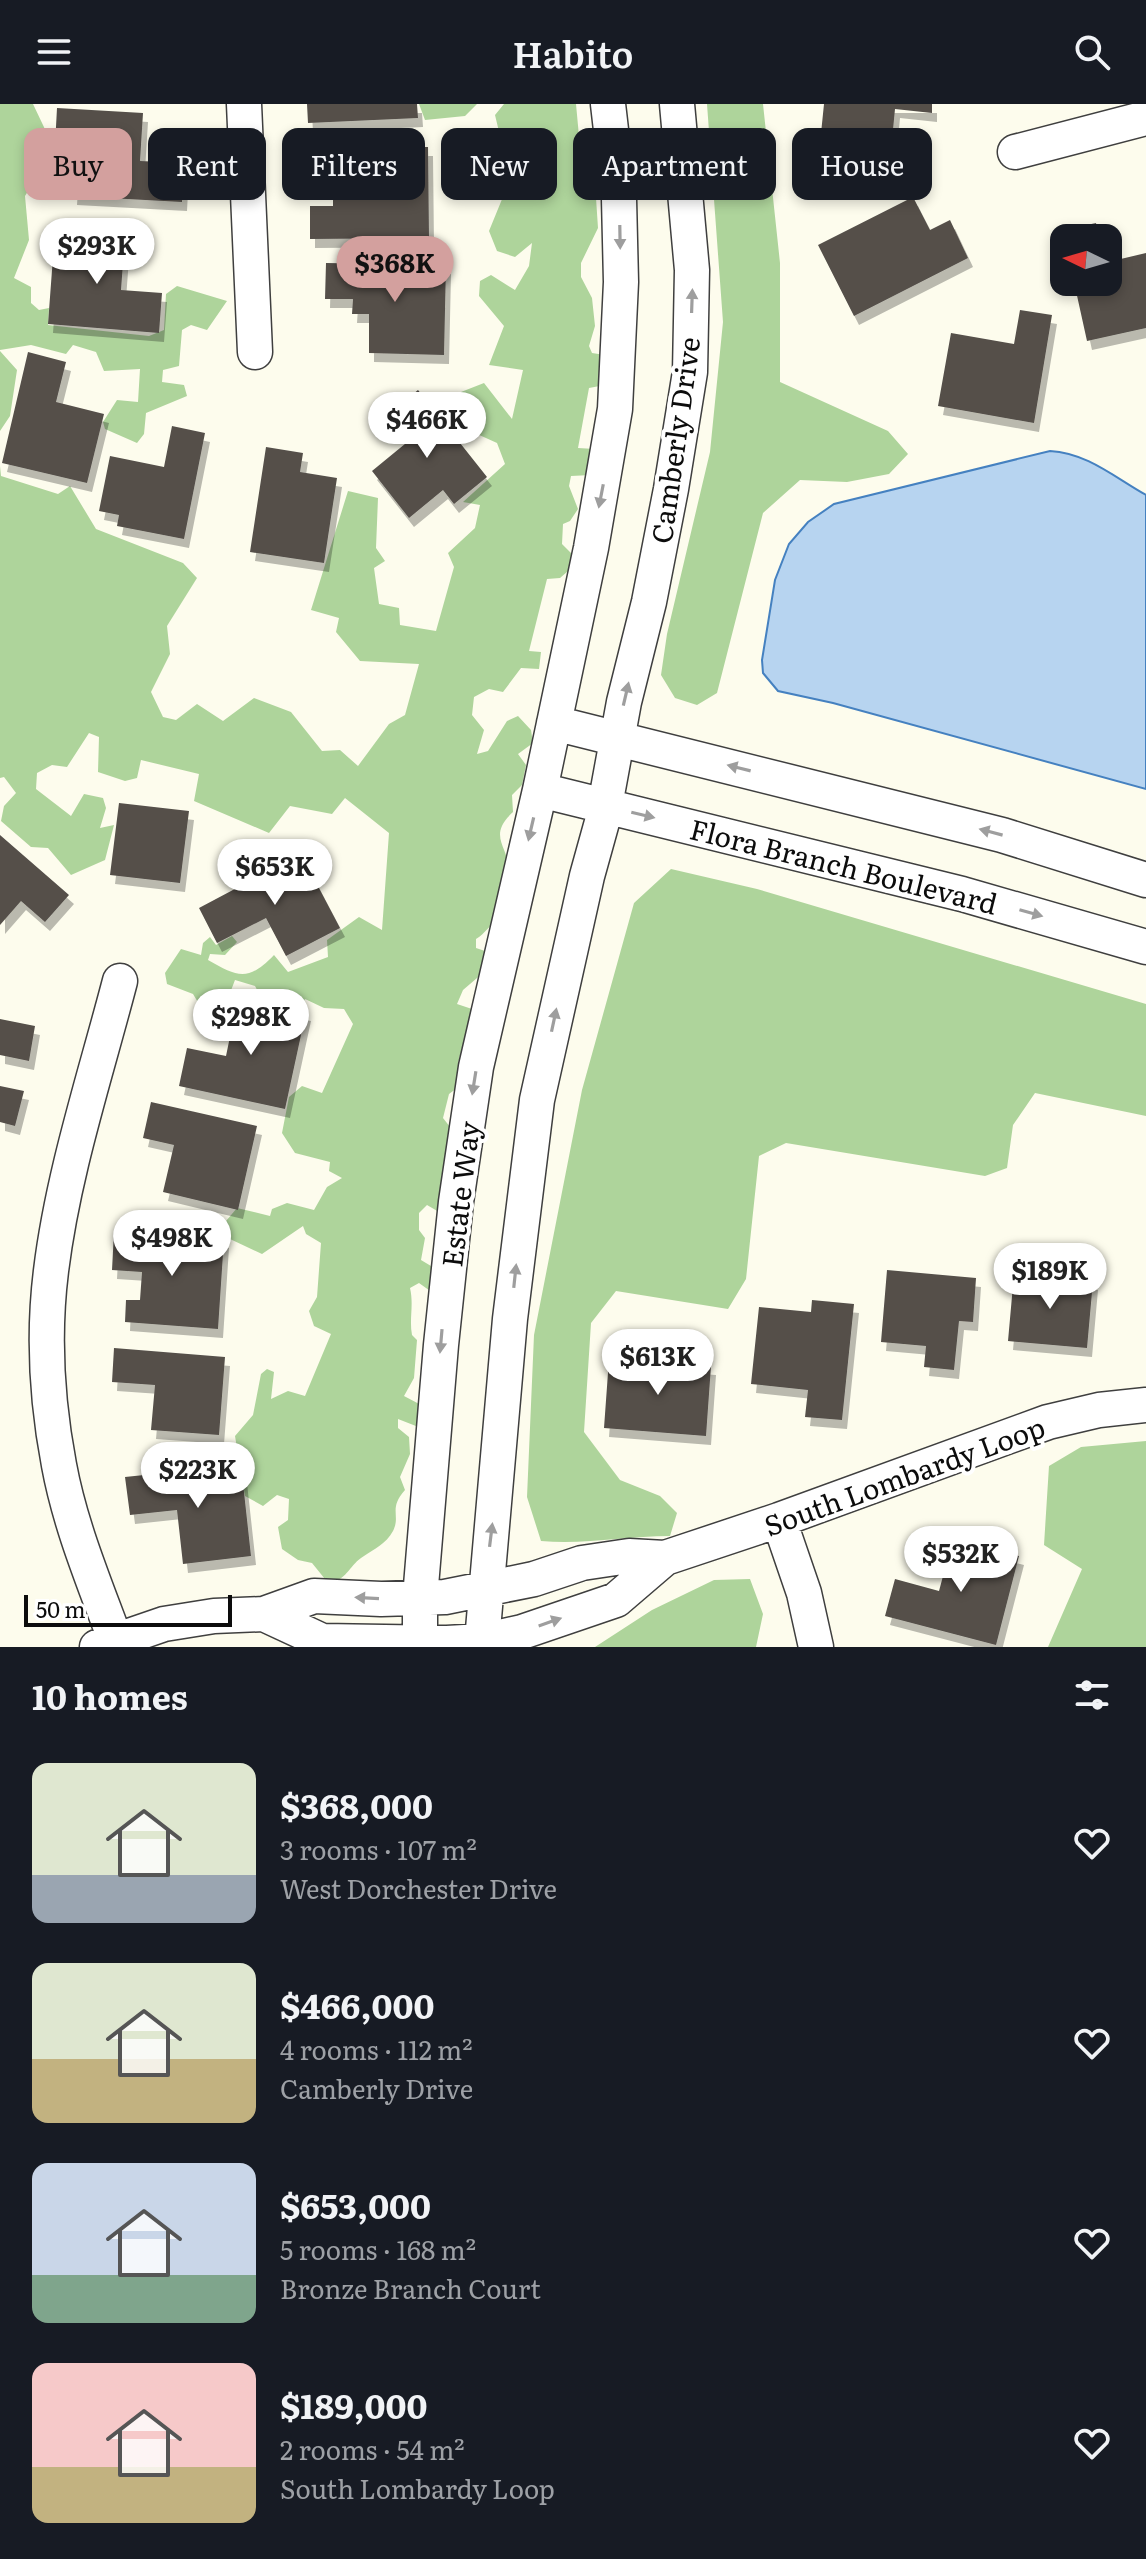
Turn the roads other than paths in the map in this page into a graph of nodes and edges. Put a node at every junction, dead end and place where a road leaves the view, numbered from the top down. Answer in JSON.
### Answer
{"nodes":[{"id":1,"x":244,"y":104,"type":"edge"},
{"id":2,"x":608,"y":104,"type":"edge"},
{"id":3,"x":677,"y":104,"type":"edge"},
{"id":4,"x":1146,"y":118,"type":"edge"},
{"id":5,"x":1015,"y":152,"type":"dead end"},
{"id":6,"x":255,"y":352,"type":"dead end"},
{"id":7,"x":617,"y":737,"type":"junction"},
{"id":8,"x":551,"y":738,"type":"junction"},
{"id":9,"x":540,"y":790,"type":"junction"},
{"id":10,"x":604,"y":806,"type":"junction"},
{"id":11,"x":1146,"y":880,"type":"edge"},
{"id":12,"x":1146,"y":947,"type":"edge"},
{"id":13,"x":120,"y":981,"type":"dead end"},
{"id":14,"x":1146,"y":1405,"type":"edge"},
{"id":15,"x":779,"y":1520,"type":"junction"},
{"id":16,"x":665,"y":1558,"type":"junction"},
{"id":17,"x":487,"y":1589,"type":"junction"},
{"id":18,"x":433,"y":1598,"type":"junction"},
{"id":19,"x":264,"y":1614,"type":"junction"},
{"id":20,"x":482,"y":1641,"type":"junction"},
{"id":21,"x":106,"y":1643,"type":"edge"},
{"id":22,"x":434,"y":1643,"type":"junction"},
{"id":23,"x":816,"y":1647,"type":"edge"}],
"edges":[{"from":1,"to":6,"type":"street"},
{"from":2,"to":8,"type":"street","one_way":true},
{"from":7,"to":3,"type":"street","name":"Camberly Drive","one_way":true},
{"from":4,"to":5,"type":"street"},
{"from":7,"to":8,"type":"street"},
{"from":7,"to":10,"type":"street","name":"Camberly Drive"},
{"from":11,"to":7,"type":"street","one_way":true},
{"from":8,"to":9,"type":"street","name":"Estate Way"},
{"from":9,"to":10,"type":"street","name":"Flora Branch Boulevard"},
{"from":9,"to":18,"type":"street","name":"Estate Way","one_way":true},
{"from":10,"to":12,"type":"street","name":"Flora Branch Boulevard","one_way":true},
{"from":17,"to":10,"type":"street","one_way":true},
{"from":13,"to":21,"type":"street"},
{"from":14,"to":15,"type":"street","name":"South Lombardy Loop"},
{"from":15,"to":16,"type":"street","name":"South Lombardy Loop"},
{"from":15,"to":23,"type":"street"},
{"from":16,"to":17,"type":"street","name":"South Lombardy Loop"},
{"from":20,"to":16,"type":"street","name":"South Lombardy Loop","one_way":true},
{"from":17,"to":18,"type":"street","name":"South Lombardy Loop"},
{"from":17,"to":20,"type":"street"},
{"from":18,"to":19,"type":"street","name":"South Lombardy Loop","one_way":true},
{"from":18,"to":22,"type":"street","name":"Estate Way"},
{"from":19,"to":21,"type":"street"},
{"from":19,"to":22,"type":"street","name":"South Lombardy Loop"},
{"from":20,"to":22,"type":"street","name":"South Lombardy Loop"}]}
